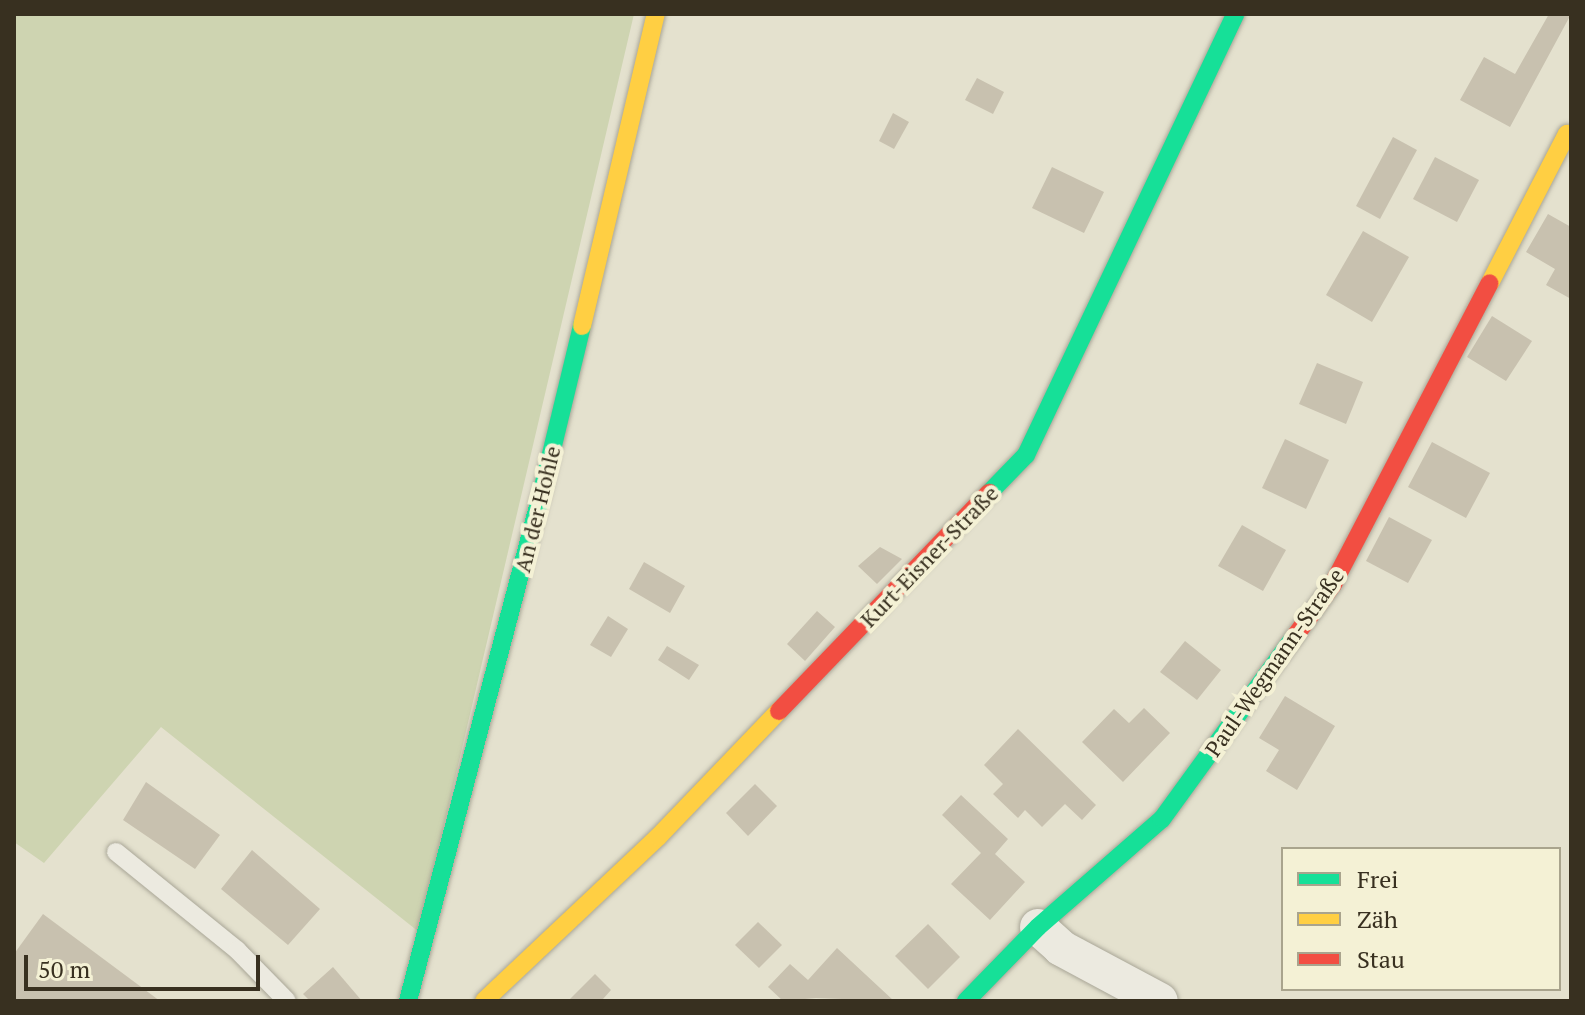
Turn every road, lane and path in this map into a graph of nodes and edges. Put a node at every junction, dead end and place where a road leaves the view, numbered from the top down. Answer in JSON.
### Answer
{"nodes":[{"id":1,"x":656,"y":14,"type":"edge"},
{"id":2,"x":1235,"y":14,"type":"edge"},
{"id":3,"x":1569,"y":135,"type":"edge"},
{"id":4,"x":116,"y":852,"type":"dead end"},
{"id":5,"x":1038,"y":927,"type":"junction"},
{"id":6,"x":287,"y":1001,"type":"edge"},
{"id":7,"x":408,"y":1001,"type":"edge"},
{"id":8,"x":484,"y":1001,"type":"edge"},
{"id":9,"x":966,"y":1001,"type":"edge"},
{"id":10,"x":1160,"y":1001,"type":"edge"}],
"edges":[{"from":1,"to":7,"type":"street","name":"An der Hohle"},
{"from":2,"to":8,"type":"street","name":"Kurt-Eisner-Straße"},
{"from":3,"to":5,"type":"street","name":"Paul-Wegmann-Straße"},
{"from":4,"to":6,"type":"lane"},
{"from":5,"to":9,"type":"street","name":"Paul-Wegmann-Straße"},
{"from":5,"to":10,"type":"street"}]}
